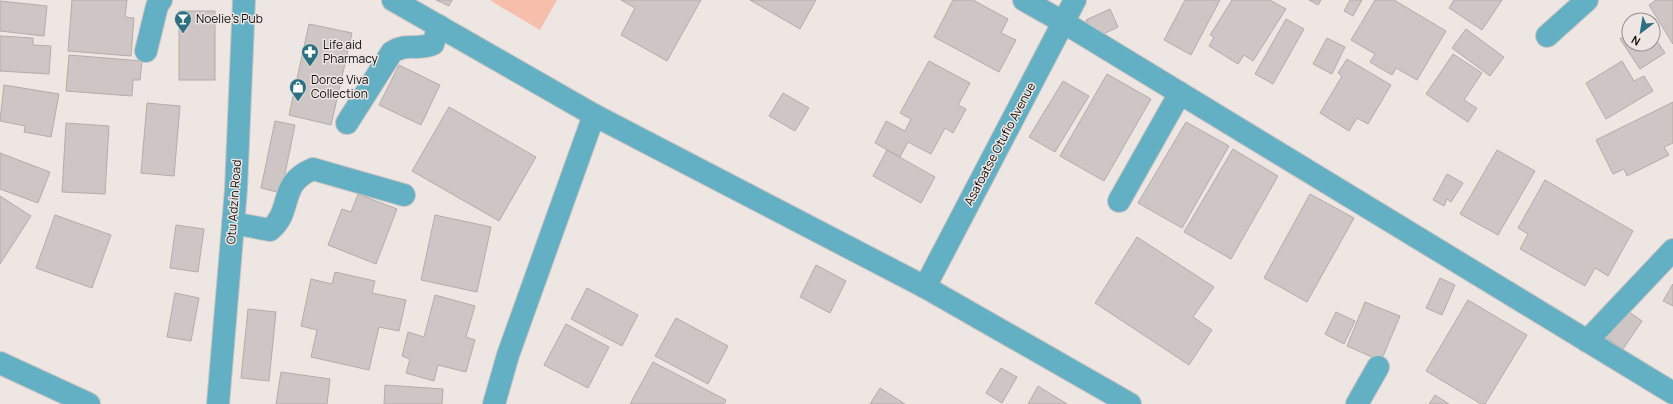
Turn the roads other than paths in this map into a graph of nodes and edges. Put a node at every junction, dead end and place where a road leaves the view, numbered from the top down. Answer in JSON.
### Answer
{"nodes":[{"id":1,"x":161,"y":0,"type":"edge"},
{"id":2,"x":241,"y":0,"type":"edge"},
{"id":3,"x":393,"y":0,"type":"edge"},
{"id":4,"x":1024,"y":0,"type":"edge"},
{"id":5,"x":1075,"y":0,"type":"edge"},
{"id":6,"x":1587,"y":0,"type":"edge"},
{"id":7,"x":1063,"y":22,"type":"junction"},
{"id":8,"x":439,"y":26,"type":"junction"},
{"id":9,"x":1547,"y":36,"type":"dead end"},
{"id":10,"x":146,"y":51,"type":"dead end"},
{"id":11,"x":1180,"y":93,"type":"junction"},
{"id":12,"x":594,"y":115,"type":"junction"},
{"id":13,"x":347,"y":123,"type":"dead end"},
{"id":14,"x":404,"y":195,"type":"dead end"},
{"id":15,"x":1119,"y":201,"type":"dead end"},
{"id":16,"x":233,"y":223,"type":"junction"},
{"id":17,"x":1673,"y":250,"type":"edge"},
{"id":18,"x":925,"y":287,"type":"junction"},
{"id":19,"x":1587,"y":341,"type":"junction"},
{"id":20,"x":0,"y":363,"type":"edge"},
{"id":21,"x":1378,"y":367,"type":"dead end"},
{"id":22,"x":220,"y":375,"type":"junction"},
{"id":23,"x":1673,"y":393,"type":"edge"},
{"id":24,"x":89,"y":404,"type":"edge"},
{"id":25,"x":218,"y":404,"type":"edge"},
{"id":26,"x":234,"y":404,"type":"edge"},
{"id":27,"x":494,"y":404,"type":"edge"},
{"id":28,"x":1130,"y":404,"type":"edge"},
{"id":29,"x":1357,"y":404,"type":"edge"}],
"edges":[{"from":1,"to":10,"type":"street"},
{"from":2,"to":16,"type":"street","name":"Otu Adzin Road"},
{"from":3,"to":8,"type":"street"},
{"from":4,"to":7,"type":"street"},
{"from":5,"to":7,"type":"street","name":"Asafoatse Otufio Avenue"},
{"from":6,"to":9,"type":"street"},
{"from":7,"to":11,"type":"street"},
{"from":7,"to":18,"type":"street","name":"Asafoatse Otufio Avenue"},
{"from":8,"to":12,"type":"street"},
{"from":8,"to":13,"type":"street"},
{"from":11,"to":15,"type":"street"},
{"from":11,"to":19,"type":"street"},
{"from":12,"to":18,"type":"street"},
{"from":12,"to":27,"type":"street"},
{"from":14,"to":16,"type":"street"},
{"from":16,"to":22,"type":"street","name":"Otu Adzin Road"},
{"from":17,"to":19,"type":"street"},
{"from":18,"to":28,"type":"street"},
{"from":19,"to":23,"type":"street"},
{"from":20,"to":24,"type":"street"},
{"from":21,"to":29,"type":"street"},
{"from":22,"to":25,"type":"street","name":"Otu Adzin Road"},
{"from":22,"to":26,"type":"street"}]}
